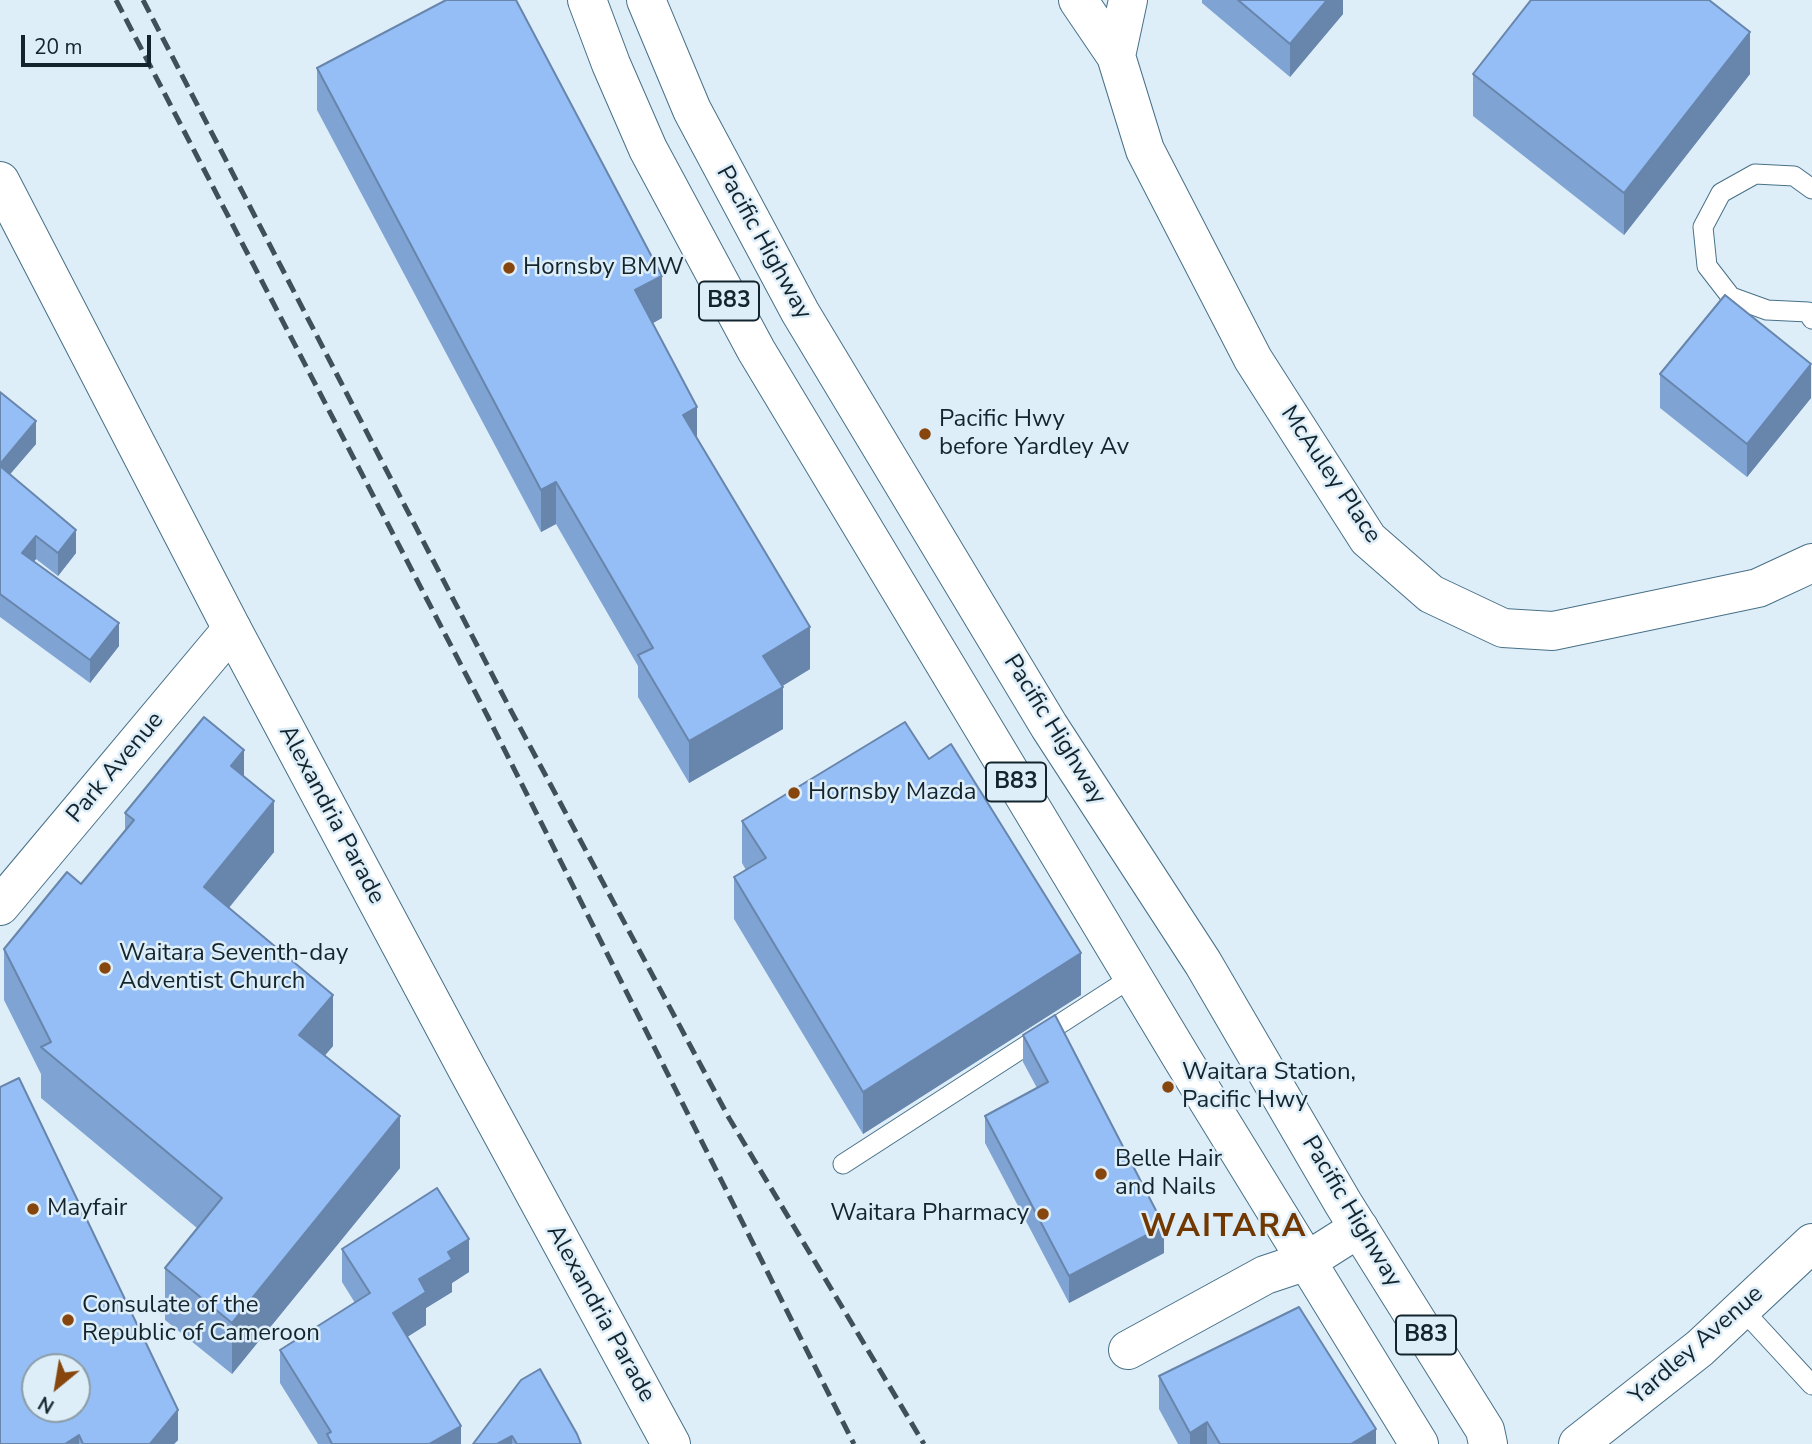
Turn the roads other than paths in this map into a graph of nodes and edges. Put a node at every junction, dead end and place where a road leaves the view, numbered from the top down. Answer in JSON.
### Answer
{"nodes":[{"id":1,"x":587,"y":0,"type":"edge"},
{"id":2,"x":646,"y":0,"type":"edge"},
{"id":3,"x":1078,"y":0,"type":"edge"},
{"id":4,"x":1128,"y":0,"type":"edge"},
{"id":5,"x":1116,"y":56,"type":"junction"},
{"id":6,"x":0,"y":181,"type":"edge"},
{"id":7,"x":1812,"y":189,"type":"edge"},
{"id":8,"x":1810,"y":316,"type":"edge"},
{"id":9,"x":1812,"y":563,"type":"edge"},
{"id":10,"x":232,"y":629,"type":"junction"},
{"id":11,"x":0,"y":906,"type":"edge"},
{"id":12,"x":1134,"y":976,"type":"junction"},
{"id":13,"x":843,"y":1164,"type":"dead end"},
{"id":14,"x":1359,"y":1228,"type":"junction"},
{"id":15,"x":1812,"y":1243,"type":"edge"},
{"id":16,"x":1307,"y":1261,"type":"junction"},
{"id":17,"x":1742,"y":1309,"type":"junction"},
{"id":18,"x":1128,"y":1350,"type":"dead end"},
{"id":19,"x":1812,"y":1385,"type":"edge"},
{"id":20,"x":671,"y":1444,"type":"edge"},
{"id":21,"x":1419,"y":1444,"type":"edge"},
{"id":22,"x":1488,"y":1444,"type":"edge"},
{"id":23,"x":1578,"y":1444,"type":"edge"}],
"edges":[{"from":1,"to":12,"type":"street","number":"B83"},
{"from":2,"to":14,"type":"street","name":"Pacific Highway","number":"B83"},
{"from":3,"to":5,"type":"street","name":"McAuley Place"},
{"from":4,"to":5,"type":"street","name":"McAuley Place"},
{"from":5,"to":9,"type":"street","name":"McAuley Place"},
{"from":6,"to":10,"type":"street","name":"Alexandria Parade"},
{"from":7,"to":8,"type":"lane"},
{"from":10,"to":11,"type":"street","name":"Park Avenue"},
{"from":10,"to":20,"type":"street","name":"Alexandria Parade"},
{"from":12,"to":13,"type":"lane"},
{"from":12,"to":16,"type":"street","number":"B83"},
{"from":14,"to":16,"type":"street"},
{"from":14,"to":22,"type":"street","name":"Pacific Highway","number":"B83"},
{"from":15,"to":17,"type":"street","name":"Yardley Avenue"},
{"from":16,"to":18,"type":"street"},
{"from":16,"to":21,"type":"street","number":"B83"},
{"from":17,"to":19,"type":"lane"},
{"from":17,"to":23,"type":"street","name":"Yardley Avenue"}]}
